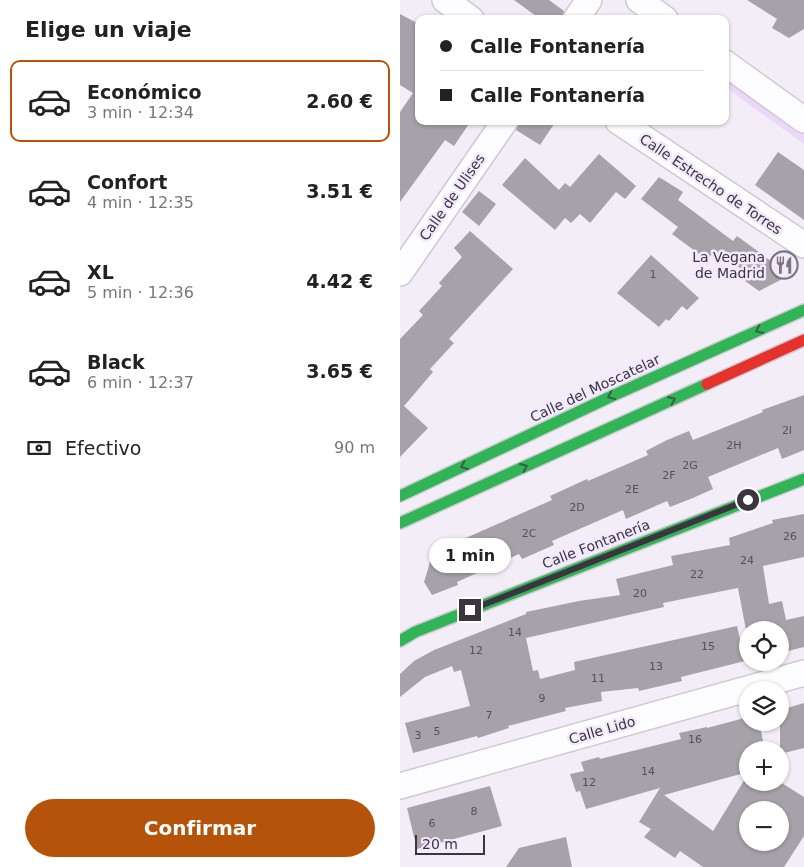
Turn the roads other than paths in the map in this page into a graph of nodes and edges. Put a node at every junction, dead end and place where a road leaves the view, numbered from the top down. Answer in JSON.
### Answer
{"nodes":[{"id":1,"x":445,"y":0,"type":"edge"},
{"id":2,"x":589,"y":0,"type":"edge"},
{"id":3,"x":639,"y":0,"type":"edge"},
{"id":4,"x":466,"y":15,"type":"edge"},
{"id":5,"x":579,"y":15,"type":"edge"},
{"id":6,"x":660,"y":15,"type":"edge"},
{"id":7,"x":729,"y":66,"type":"edge"},
{"id":8,"x":804,"y":120,"type":"edge"},
{"id":9,"x":502,"y":125,"type":"edge"},
{"id":10,"x":624,"y":125,"type":"edge"},
{"id":11,"x":804,"y":246,"type":"edge"},
{"id":12,"x":400,"y":273,"type":"edge"},
{"id":13,"x":804,"y":310,"type":"edge"},
{"id":14,"x":804,"y":340,"type":"edge"},
{"id":15,"x":804,"y":479,"type":"edge"},
{"id":16,"x":400,"y":496,"type":"edge"},
{"id":17,"x":400,"y":523,"type":"edge"},
{"id":18,"x":400,"y":641,"type":"edge"},
{"id":19,"x":804,"y":673,"type":"edge"},
{"id":20,"x":400,"y":786,"type":"edge"}],
"edges":[{"from":1,"to":4,"type":"street"},
{"from":2,"to":5,"type":"street"},
{"from":3,"to":6,"type":"street"},
{"from":7,"to":8,"type":"street"},
{"from":9,"to":12,"type":"street","name":"Calle de Ulises"},
{"from":10,"to":11,"type":"street","name":"Calle Estrecho de Torres"},
{"from":13,"to":16,"type":"street","name":"Calle del Moscatelar","one_way":true},
{"from":17,"to":14,"type":"street","one_way":true},
{"from":15,"to":18,"type":"street","name":"Calle Fontanería"},
{"from":19,"to":20,"type":"street","name":"Calle Lido"}]}
